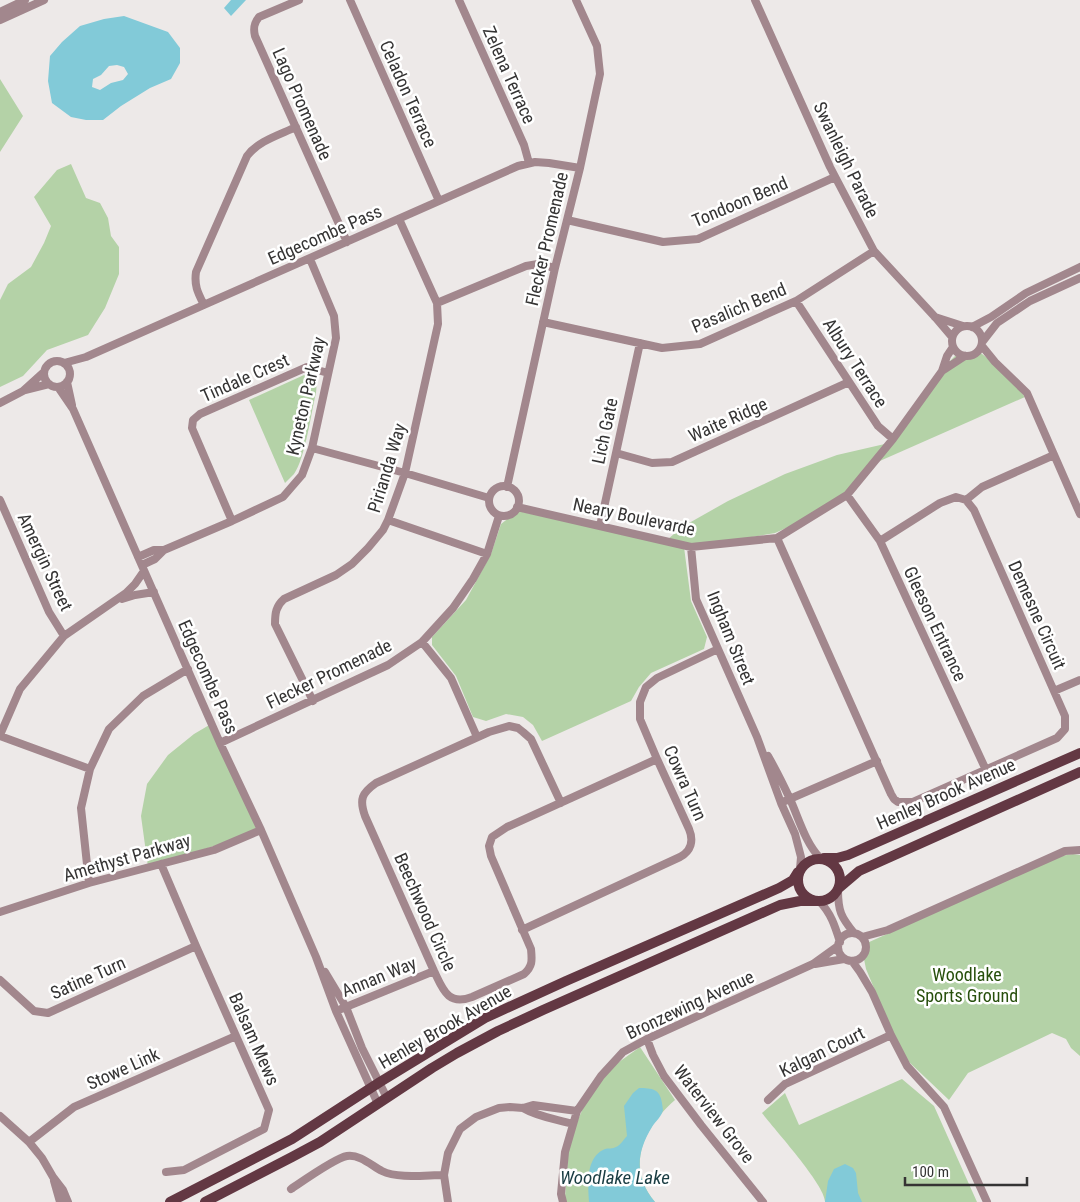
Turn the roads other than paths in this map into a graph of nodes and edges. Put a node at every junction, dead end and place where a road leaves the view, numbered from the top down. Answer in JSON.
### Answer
{"nodes":[{"id":1,"x":25,"y":0,"type":"edge"},
{"id":2,"x":44,"y":0,"type":"edge"},
{"id":3,"x":299,"y":0,"type":"edge"},
{"id":4,"x":350,"y":0,"type":"edge"},
{"id":5,"x":459,"y":0,"type":"edge"},
{"id":6,"x":576,"y":0,"type":"edge"},
{"id":7,"x":755,"y":0,"type":"edge"},
{"id":8,"x":0,"y":12,"type":"edge"},
{"id":9,"x":0,"y":20,"type":"edge"},
{"id":10,"x":296,"y":128,"type":"junction"},
{"id":11,"x":529,"y":163,"type":"junction"},
{"id":12,"x":580,"y":168,"type":"junction"},
{"id":13,"x":835,"y":177,"type":"junction"},
{"id":14,"x":439,"y":201,"type":"junction"},
{"id":15,"x":399,"y":218,"type":"junction"},
{"id":16,"x":567,"y":220,"type":"junction"},
{"id":17,"x":347,"y":242,"type":"junction"},
{"id":18,"x":874,"y":250,"type":"junction"},
{"id":19,"x":310,"y":258,"type":"junction"},
{"id":20,"x":555,"y":268,"type":"junction"},
{"id":21,"x":1078,"y":268,"type":"edge"},
{"id":22,"x":1080,"y":280,"type":"edge"},
{"id":23,"x":796,"y":301,"type":"junction"},
{"id":24,"x":437,"y":303,"type":"junction"},
{"id":25,"x":204,"y":306,"type":"junction"},
{"id":26,"x":935,"y":317,"type":"junction"},
{"id":27,"x":543,"y":322,"type":"junction"},
{"id":28,"x":963,"y":326,"type":"junction"},
{"id":29,"x":972,"y":326,"type":"junction"},
{"id":30,"x":952,"y":338,"type":"junction"},
{"id":31,"x":640,"y":343,"type":"junction"},
{"id":32,"x":982,"y":343,"type":"junction"},
{"id":33,"x":953,"y":347,"type":"junction"},
{"id":34,"x":975,"y":354,"type":"junction"},
{"id":35,"x":965,"y":356,"type":"junction"},
{"id":36,"x":86,"y":357,"type":"junction"},
{"id":37,"x":995,"y":362,"type":"junction"},
{"id":38,"x":64,"y":363,"type":"junction"},
{"id":39,"x":942,"y":371,"type":"junction"},
{"id":40,"x":44,"y":372,"type":"junction"},
{"id":41,"x":70,"y":373,"type":"junction"},
{"id":42,"x":328,"y":373,"type":"junction"},
{"id":43,"x":67,"y":382,"type":"junction"},
{"id":44,"x":849,"y":382,"type":"junction"},
{"id":45,"x":49,"y":384,"type":"junction"},
{"id":46,"x":58,"y":387,"type":"junction"},
{"id":47,"x":23,"y":391,"type":"junction"},
{"id":48,"x":0,"y":403,"type":"edge"},
{"id":49,"x":73,"y":410,"type":"junction"},
{"id":50,"x":893,"y":439,"type":"junction"},
{"id":51,"x":312,"y":448,"type":"junction"},
{"id":52,"x":616,"y":454,"type":"junction"},
{"id":53,"x":1054,"y":455,"type":"junction"},
{"id":54,"x":405,"y":472,"type":"junction"},
{"id":55,"x":507,"y":487,"type":"junction"},
{"id":56,"x":847,"y":495,"type":"junction"},
{"id":57,"x":489,"y":498,"type":"junction"},
{"id":58,"x":0,"y":500,"type":"edge"},
{"id":59,"x":966,"y":500,"type":"junction"},
{"id":60,"x":518,"y":507,"type":"junction"},
{"id":61,"x":1080,"y":514,"type":"edge"},
{"id":62,"x":499,"y":516,"type":"junction"},
{"id":63,"x":388,"y":520,"type":"junction"},
{"id":64,"x":232,"y":521,"type":"junction"},
{"id":65,"x":600,"y":526,"type":"junction"},
{"id":66,"x":777,"y":538,"type":"junction"},
{"id":67,"x":880,"y":541,"type":"junction"},
{"id":68,"x":691,"y":547,"type":"junction"},
{"id":69,"x":164,"y":550,"type":"junction"},
{"id":70,"x":487,"y":554,"type":"junction"},
{"id":71,"x":138,"y":557,"type":"junction"},
{"id":72,"x":143,"y":568,"type":"junction"},
{"id":73,"x":154,"y":592,"type":"junction"},
{"id":74,"x":115,"y":600,"type":"junction"},
{"id":75,"x":64,"y":636,"type":"junction"},
{"id":76,"x":422,"y":642,"type":"junction"},
{"id":77,"x":718,"y":649,"type":"junction"},
{"id":78,"x":188,"y":670,"type":"junction"},
{"id":79,"x":1080,"y":680,"type":"edge"},
{"id":80,"x":1054,"y":691,"type":"junction"},
{"id":81,"x":312,"y":701,"type":"junction"},
{"id":82,"x":0,"y":735,"type":"edge"},
{"id":83,"x":476,"y":737,"type":"junction"},
{"id":84,"x":757,"y":737,"type":"junction"},
{"id":85,"x":220,"y":742,"type":"junction"},
{"id":86,"x":1080,"y":753,"type":"edge"},
{"id":87,"x":657,"y":759,"type":"junction"},
{"id":88,"x":877,"y":761,"type":"junction"},
{"id":89,"x":90,"y":769,"type":"junction"},
{"id":90,"x":986,"y":770,"type":"junction"},
{"id":91,"x":1080,"y":772,"type":"edge"},
{"id":92,"x":790,"y":799,"type":"junction"},
{"id":93,"x":561,"y":803,"type":"junction"},
{"id":94,"x":781,"y":803,"type":"junction"},
{"id":95,"x":261,"y":830,"type":"junction"},
{"id":96,"x":1080,"y":850,"type":"edge"},
{"id":97,"x":822,"y":858,"type":"junction"},
{"id":98,"x":161,"y":864,"type":"junction"},
{"id":99,"x":799,"y":871,"type":"junction"},
{"id":100,"x":89,"y":883,"type":"junction"},
{"id":101,"x":838,"y":889,"type":"junction"},
{"id":102,"x":817,"y":901,"type":"junction"},
{"id":103,"x":0,"y":912,"type":"edge"},
{"id":104,"x":522,"y":930,"type":"junction"},
{"id":105,"x":888,"y":930,"type":"junction"},
{"id":106,"x":854,"y":933,"type":"junction"},
{"id":107,"x":862,"y":937,"type":"junction"},
{"id":108,"x":839,"y":944,"type":"junction"},
{"id":109,"x":866,"y":945,"type":"junction"},
{"id":110,"x":196,"y":946,"type":"junction"},
{"id":111,"x":316,"y":957,"type":"junction"},
{"id":112,"x":861,"y":958,"type":"junction"},
{"id":113,"x":848,"y":960,"type":"junction"},
{"id":114,"x":813,"y":964,"type":"junction"},
{"id":115,"x":434,"y":971,"type":"junction"},
{"id":116,"x":0,"y":980,"type":"edge"},
{"id":117,"x":872,"y":992,"type":"junction"},
{"id":118,"x":346,"y":1007,"type":"junction"},
{"id":119,"x":336,"y":1011,"type":"junction"},
{"id":120,"x":891,"y":1035,"type":"junction"},
{"id":121,"x":236,"y":1036,"type":"junction"},
{"id":122,"x":647,"y":1039,"type":"junction"},
{"id":123,"x":380,"y":1082,"type":"junction"},
{"id":124,"x":370,"y":1088,"type":"junction"},
{"id":125,"x":387,"y":1098,"type":"junction"},
{"id":126,"x":768,"y":1100,"type":"dead end"},
{"id":127,"x":378,"y":1104,"type":"junction"},
{"id":128,"x":523,"y":1108,"type":"junction"},
{"id":129,"x":577,"y":1110,"type":"junction"},
{"id":130,"x":0,"y":1116,"type":"edge"},
{"id":131,"x":573,"y":1124,"type":"junction"},
{"id":132,"x":29,"y":1142,"type":"junction"},
{"id":133,"x":166,"y":1172,"type":"dead end"},
{"id":134,"x":444,"y":1175,"type":"junction"},
{"id":135,"x":53,"y":1176,"type":"junction"},
{"id":136,"x":291,"y":1189,"type":"dead end"},
{"id":137,"x":60,"y":1202,"type":"edge"},
{"id":138,"x":68,"y":1202,"type":"edge"},
{"id":139,"x":170,"y":1202,"type":"edge"},
{"id":140,"x":205,"y":1202,"type":"edge"},
{"id":141,"x":448,"y":1202,"type":"edge"},
{"id":142,"x":563,"y":1202,"type":"edge"},
{"id":143,"x":763,"y":1202,"type":"edge"},
{"id":144,"x":987,"y":1202,"type":"edge"}],
"edges":[{"from":1,"to":8,"type":"street"},
{"from":2,"to":9,"type":"street"},
{"from":3,"to":10,"type":"street","name":"Lago Promenade"},
{"from":4,"to":14,"type":"street","name":"Celadon Terrace"},
{"from":5,"to":11,"type":"street","name":"Zelena Terrace"},
{"from":6,"to":12,"type":"street","name":"Flecker Promenade"},
{"from":7,"to":13,"type":"street","name":"Swanleigh Parade"},
{"from":10,"to":17,"type":"street","name":"Lago Promenade"},
{"from":10,"to":25,"type":"street"},
{"from":11,"to":12,"type":"street","name":"Edgecombe Pass"},
{"from":11,"to":14,"type":"street","name":"Edgecombe Pass"},
{"from":12,"to":16,"type":"street","name":"Flecker Promenade"},
{"from":13,"to":16,"type":"street","name":"Tondoon Bend"},
{"from":13,"to":18,"type":"street","name":"Swanleigh Parade"},
{"from":14,"to":15,"type":"street","name":"Edgecombe Pass"},
{"from":15,"to":17,"type":"street","name":"Edgecombe Pass"},
{"from":15,"to":24,"type":"street","name":"Pirianda Way"},
{"from":16,"to":20,"type":"street","name":"Flecker Promenade"},
{"from":17,"to":19,"type":"street","name":"Edgecombe Pass"},
{"from":18,"to":23,"type":"street","name":"Pasalich Bend"},
{"from":18,"to":26,"type":"street","name":"Swanleigh Parade"},
{"from":19,"to":25,"type":"street","name":"Edgecombe Pass"},
{"from":19,"to":42,"type":"street","name":"Kyneton Parkway"},
{"from":20,"to":24,"type":"street"},
{"from":20,"to":27,"type":"street","name":"Flecker Promenade"},
{"from":21,"to":22,"type":"street"},
{"from":21,"to":29,"type":"street"},
{"from":22,"to":32,"type":"street"},
{"from":23,"to":31,"type":"street","name":"Pasalich Bend"},
{"from":23,"to":44,"type":"street","name":"Albury Terrace"},
{"from":24,"to":54,"type":"street","name":"Pirianda Way"},
{"from":25,"to":36,"type":"street","name":"Edgecombe Pass"},
{"from":26,"to":28,"type":"street","name":"Swanleigh Parade"},
{"from":26,"to":30,"type":"street","name":"Swanleigh Parade"},
{"from":27,"to":31,"type":"street","name":"Pasalich Bend"},
{"from":27,"to":55,"type":"street","name":"Flecker Promenade"},
{"from":28,"to":29,"type":"street"},
{"from":28,"to":30,"type":"street"},
{"from":29,"to":32,"type":"street"},
{"from":30,"to":33,"type":"street"},
{"from":31,"to":52,"type":"street","name":"Lich Gate"},
{"from":32,"to":34,"type":"street"},
{"from":32,"to":37,"type":"street"},
{"from":33,"to":35,"type":"street"},
{"from":33,"to":39,"type":"street","name":"Neary Boulevarde"},
{"from":34,"to":35,"type":"street"},
{"from":34,"to":37,"type":"street"},
{"from":35,"to":39,"type":"street","name":"Neary Boulevarde"},
{"from":36,"to":38,"type":"street","name":"Edgecombe Pass"},
{"from":36,"to":41,"type":"street","name":"Edgecombe Pass"},
{"from":37,"to":53,"type":"street"},
{"from":38,"to":40,"type":"street"},
{"from":38,"to":41,"type":"street"},
{"from":39,"to":50,"type":"street","name":"Neary Boulevarde"},
{"from":40,"to":45,"type":"street"},
{"from":40,"to":47,"type":"street"},
{"from":41,"to":43,"type":"street"},
{"from":42,"to":51,"type":"street","name":"Kyneton Parkway"},
{"from":42,"to":64,"type":"street","name":"Tindale Crest"},
{"from":43,"to":46,"type":"street"},
{"from":43,"to":49,"type":"street","name":"Edgecombe Pass"},
{"from":44,"to":50,"type":"street","name":"Albury Terrace"},
{"from":44,"to":52,"type":"street","name":"Waite Ridge"},
{"from":45,"to":46,"type":"street"},
{"from":45,"to":47,"type":"street"},
{"from":46,"to":49,"type":"street","name":"Edgecombe Pass"},
{"from":47,"to":48,"type":"street"},
{"from":49,"to":71,"type":"street","name":"Edgecombe Pass"},
{"from":50,"to":56,"type":"street","name":"Neary Boulevarde"},
{"from":51,"to":54,"type":"street"},
{"from":51,"to":64,"type":"street","name":"Kyneton Parkway"},
{"from":52,"to":65,"type":"street","name":"Lich Gate"},
{"from":53,"to":59,"type":"street"},
{"from":53,"to":61,"type":"street"},
{"from":54,"to":57,"type":"street"},
{"from":54,"to":63,"type":"street","name":"Pirianda Way"},
{"from":55,"to":57,"type":"street"},
{"from":55,"to":60,"type":"street"},
{"from":56,"to":66,"type":"street","name":"Neary Boulevarde"},
{"from":56,"to":67,"type":"street","name":"Gleeson Entrance"},
{"from":57,"to":62,"type":"street"},
{"from":58,"to":75,"type":"street","name":"Amergin Street"},
{"from":59,"to":67,"type":"street"},
{"from":59,"to":80,"type":"street","name":"Demesne Circuit"},
{"from":60,"to":62,"type":"street"},
{"from":60,"to":65,"type":"street","name":"Neary Boulevarde"},
{"from":62,"to":70,"type":"street","name":"Flecker Promenade"},
{"from":63,"to":70,"type":"street"},
{"from":63,"to":81,"type":"street","name":"Pirianda Way"},
{"from":64,"to":69,"type":"street","name":"Kyneton Parkway"},
{"from":65,"to":68,"type":"street","name":"Neary Boulevarde"},
{"from":66,"to":68,"type":"street","name":"Neary Boulevarde"},
{"from":66,"to":88,"type":"street","name":"Demesne Circuit"},
{"from":67,"to":90,"type":"street","name":"Gleeson Entrance"},
{"from":68,"to":77,"type":"street","name":"Ingham Street"},
{"from":69,"to":71,"type":"street","name":"Kyneton Parkway"},
{"from":69,"to":72,"type":"street","name":"Kyneton Parkway"},
{"from":70,"to":76,"type":"street","name":"Flecker Promenade"},
{"from":71,"to":72,"type":"street","name":"Edgecombe Pass"},
{"from":72,"to":73,"type":"street","name":"Edgecombe Pass"},
{"from":72,"to":74,"type":"street","name":"Kyneton Parkway"},
{"from":73,"to":74,"type":"street"},
{"from":73,"to":78,"type":"street","name":"Edgecombe Pass"},
{"from":74,"to":75,"type":"street","name":"Kyneton Parkway"},
{"from":75,"to":82,"type":"street","name":"Kyneton Parkway"},
{"from":76,"to":81,"type":"street","name":"Flecker Promenade"},
{"from":76,"to":83,"type":"street"},
{"from":77,"to":84,"type":"street","name":"Ingham Street"},
{"from":77,"to":87,"type":"street","name":"Cowra Turn"},
{"from":78,"to":85,"type":"street","name":"Edgecombe Pass"},
{"from":78,"to":89,"type":"street"},
{"from":79,"to":80,"type":"street"},
{"from":80,"to":90,"type":"street","name":"Demesne Circuit"},
{"from":81,"to":85,"type":"street","name":"Flecker Promenade"},
{"from":82,"to":89,"type":"street"},
{"from":83,"to":93,"type":"street","name":"Beechwood Circle"},
{"from":83,"to":115,"type":"street","name":"Beechwood Circle"},
{"from":84,"to":92,"type":"street","name":"Ingham Street"},
{"from":84,"to":94,"type":"street","name":"Ingham Street"},
{"from":85,"to":95,"type":"street","name":"Edgecombe Pass"},
{"from":86,"to":97,"type":"main road","name":"Henley Brook Avenue"},
{"from":87,"to":93,"type":"street","name":"Beechwood Circle"},
{"from":87,"to":104,"type":"street","name":"Cowra Turn"},
{"from":88,"to":90,"type":"street","name":"Demesne Circuit"},
{"from":88,"to":92,"type":"street"},
{"from":89,"to":100,"type":"street"},
{"from":91,"to":101,"type":"main road","name":"Henley Brook Avenue"},
{"from":92,"to":94,"type":"street"},
{"from":92,"to":97,"type":"street","name":"Ingham Street"},
{"from":93,"to":104,"type":"street","name":"Beechwood Circle"},
{"from":94,"to":99,"type":"street","name":"Ingham Street"},
{"from":95,"to":98,"type":"street","name":"Amethyst Parkway"},
{"from":95,"to":111,"type":"street","name":"Edgecombe Pass"},
{"from":96,"to":105,"type":"street"},
{"from":97,"to":99,"type":"main road"},
{"from":97,"to":101,"type":"main road"},
{"from":98,"to":100,"type":"street","name":"Amethyst Parkway"},
{"from":98,"to":110,"type":"street","name":"Balsam Mews"},
{"from":99,"to":102,"type":"main road"},
{"from":99,"to":123,"type":"main road","name":"Henley Brook Avenue"},
{"from":100,"to":103,"type":"street","name":"Amethyst Parkway"},
{"from":101,"to":102,"type":"main road"},
{"from":101,"to":106,"type":"street"},
{"from":102,"to":108,"type":"street"},
{"from":102,"to":125,"type":"main road","name":"Henley Brook Avenue"},
{"from":104,"to":115,"type":"street","name":"Beechwood Circle"},
{"from":105,"to":107,"type":"street"},
{"from":105,"to":109,"type":"street"},
{"from":106,"to":107,"type":"street"},
{"from":106,"to":108,"type":"street"},
{"from":107,"to":109,"type":"street"},
{"from":108,"to":113,"type":"street"},
{"from":108,"to":114,"type":"street","name":"Bronzewing Avenue"},
{"from":109,"to":112,"type":"street"},
{"from":110,"to":116,"type":"street","name":"Satine Turn"},
{"from":110,"to":121,"type":"street","name":"Balsam Mews"},
{"from":111,"to":118,"type":"street","name":"Edgecombe Pass"},
{"from":111,"to":119,"type":"street","name":"Edgecombe Pass"},
{"from":112,"to":113,"type":"street"},
{"from":112,"to":117,"type":"street"},
{"from":113,"to":114,"type":"street","name":"Bronzewing Avenue"},
{"from":113,"to":117,"type":"street"},
{"from":114,"to":122,"type":"street","name":"Bronzewing Avenue"},
{"from":115,"to":118,"type":"street","name":"Annan Way"},
{"from":117,"to":120,"type":"street"},
{"from":118,"to":119,"type":"street","name":"Annan Way"},
{"from":118,"to":123,"type":"street","name":"Edgecombe Pass"},
{"from":119,"to":124,"type":"street","name":"Edgecombe Pass"},
{"from":120,"to":126,"type":"street","name":"Kalgan Court"},
{"from":120,"to":144,"type":"street"},
{"from":121,"to":132,"type":"street","name":"Stowe Link"},
{"from":121,"to":133,"type":"street","name":"Balsam Mews"},
{"from":122,"to":129,"type":"street","name":"Bronzewing Avenue"},
{"from":122,"to":143,"type":"street","name":"Waterview Grove"},
{"from":123,"to":124,"type":"main road","name":"Henley Brook Avenue"},
{"from":123,"to":125,"type":"street","name":"Edgecombe Pass"},
{"from":124,"to":127,"type":"street","name":"Edgecombe Pass"},
{"from":124,"to":139,"type":"main road","name":"Henley Brook Avenue"},
{"from":125,"to":127,"type":"main road","name":"Henley Brook Avenue"},
{"from":127,"to":140,"type":"main road","name":"Henley Brook Avenue"},
{"from":128,"to":129,"type":"street"},
{"from":128,"to":131,"type":"street"},
{"from":128,"to":134,"type":"street"},
{"from":129,"to":131,"type":"street","name":"Bronzewing Avenue"},
{"from":130,"to":132,"type":"street"},
{"from":131,"to":142,"type":"street","name":"Bronzewing Avenue"},
{"from":132,"to":135,"type":"street"},
{"from":134,"to":136,"type":"street"},
{"from":134,"to":141,"type":"street"},
{"from":135,"to":137,"type":"street"},
{"from":135,"to":138,"type":"street"}]}
